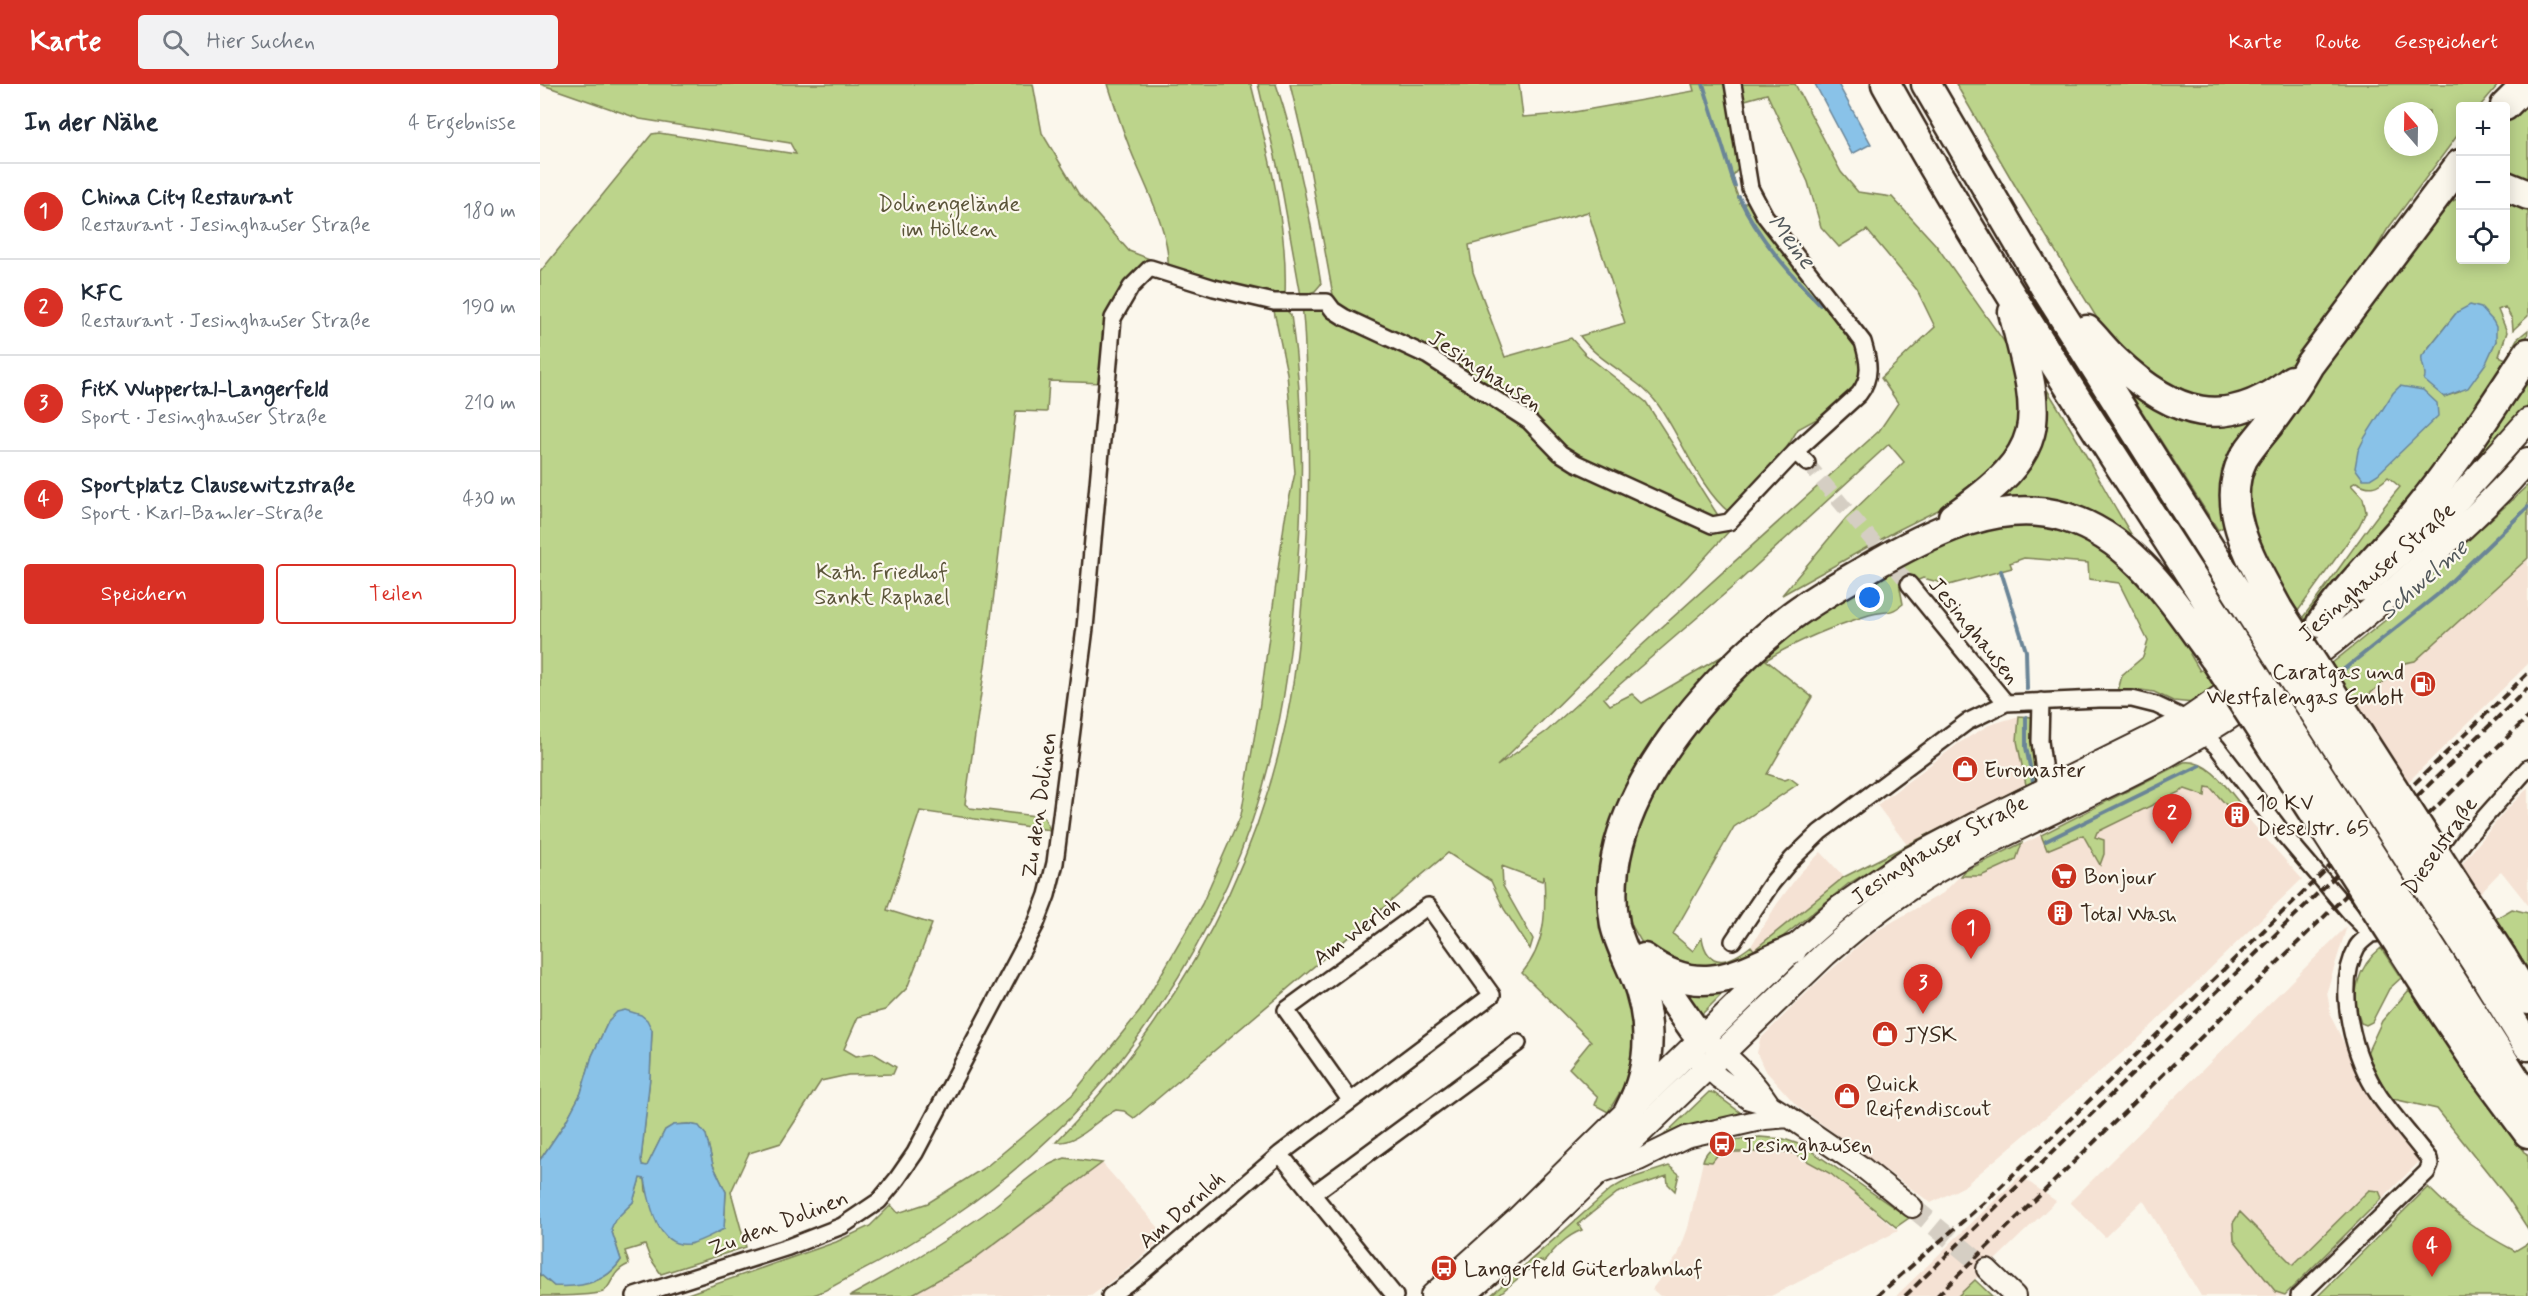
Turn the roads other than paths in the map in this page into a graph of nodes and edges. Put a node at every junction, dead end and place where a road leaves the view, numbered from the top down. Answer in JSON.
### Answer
{"nodes":[{"id":1,"x":1733,"y":84,"type":"edge"},
{"id":2,"x":1886,"y":84,"type":"edge"},
{"id":3,"x":1926,"y":84,"type":"edge"},
{"id":4,"x":2514,"y":84,"type":"edge"},
{"id":5,"x":2527,"y":84,"type":"edge"},
{"id":6,"x":2506,"y":102,"type":"edge"},
{"id":7,"x":2508,"y":102,"type":"edge"},
{"id":8,"x":2456,"y":174,"type":"edge"},
{"id":9,"x":2510,"y":188,"type":"edge"},
{"id":10,"x":2448,"y":193,"type":"edge"},
{"id":11,"x":2528,"y":195,"type":"edge"},
{"id":12,"x":1150,"y":268,"type":"joint"},
{"id":13,"x":2007,"y":289,"type":"junction"},
{"id":14,"x":2047,"y":291,"type":"junction"},
{"id":15,"x":2528,"y":353,"type":"edge"},
{"id":16,"x":2309,"y":365,"type":"junction"},
{"id":17,"x":2528,"y":421,"type":"edge"},
{"id":18,"x":1795,"y":452,"type":"junction"},
{"id":19,"x":2528,"y":460,"type":"edge"},
{"id":20,"x":1807,"y":463,"type":"tunnel mouth"},
{"id":21,"x":1912,"y":545,"type":"junction"},
{"id":22,"x":1909,"y":584,"type":"tunnel mouth"},
{"id":23,"x":2268,"y":617,"type":"junction"},
{"id":24,"x":2321,"y":622,"type":"junction"},
{"id":25,"x":2225,"y":651,"type":"junction"},
{"id":26,"x":2041,"y":701,"type":"junction"},
{"id":27,"x":2006,"y":703,"type":"junction"},
{"id":28,"x":2195,"y":727,"type":"junction"},
{"id":29,"x":2528,"y":768,"type":"edge"},
{"id":30,"x":2043,"y":793,"type":"junction"},
{"id":31,"x":1616,"y":927,"type":"junction"},
{"id":32,"x":2371,"y":934,"type":"junction"},
{"id":33,"x":1733,"y":941,"type":"dead end"},
{"id":34,"x":1792,"y":950,"type":"junction"},
{"id":35,"x":1644,"y":958,"type":"junction"},
{"id":36,"x":2493,"y":966,"type":"junction"},
{"id":37,"x":1641,"y":991,"type":"junction"},
{"id":38,"x":2528,"y":1000,"type":"edge"},
{"id":39,"x":2453,"y":1005,"type":"junction"},
{"id":40,"x":1518,"y":1043,"type":"dead end"},
{"id":41,"x":2528,"y":1046,"type":"edge"},
{"id":42,"x":1706,"y":1052,"type":"junction"},
{"id":43,"x":2528,"y":1099,"type":"edge"},
{"id":44,"x":1350,"y":1100,"type":"junction"},
{"id":45,"x":1629,"y":1111,"type":"junction"},
{"id":46,"x":1789,"y":1117,"type":"junction"},
{"id":47,"x":2528,"y":1133,"type":"edge"},
{"id":48,"x":1280,"y":1154,"type":"junction"},
{"id":49,"x":1598,"y":1174,"type":"junction"},
{"id":50,"x":1313,"y":1194,"type":"junction"},
{"id":51,"x":1912,"y":1207,"type":"tunnel mouth"},
{"id":52,"x":1987,"y":1269,"type":"tunnel mouth"},
{"id":53,"x":635,"y":1296,"type":"edge"},
{"id":54,"x":1110,"y":1296,"type":"edge"},
{"id":55,"x":1395,"y":1296,"type":"edge"},
{"id":56,"x":1433,"y":1296,"type":"edge"},
{"id":57,"x":1462,"y":1296,"type":"edge"},
{"id":58,"x":2015,"y":1296,"type":"edge"},
{"id":59,"x":2299,"y":1296,"type":"edge"}],
"edges":[{"from":1,"to":18,"type":"street","name":"Jesinghausen"},
{"from":2,"to":13,"type":"highway"},
{"from":3,"to":14,"type":"highway"},
{"from":4,"to":6,"type":"highway"},
{"from":5,"to":7,"type":"highway"},
{"from":8,"to":10,"type":"highway"},
{"from":9,"to":11,"type":"highway"},
{"from":10,"to":16,"type":"highway"},
{"from":12,"to":18,"type":"street","name":"Jesinghausen"},
{"from":12,"to":53,"type":"street","name":"Zu den Dolinen"},
{"from":13,"to":21,"type":"highway"},
{"from":13,"to":25,"type":"highway"},
{"from":14,"to":16,"type":"highway"},
{"from":14,"to":23,"type":"highway"},
{"from":15,"to":24,"type":"highway"},
{"from":16,"to":23,"type":"highway"},
{"from":17,"to":24,"type":"main road","name":"Jesinghauser Straße"},
{"from":18,"to":20,"type":"street"},
{"from":19,"to":28,"type":"main road","name":"Jesinghauser Straße"},
{"from":21,"to":25,"type":"highway"},
{"from":21,"to":31,"type":"highway"},
{"from":22,"to":27,"type":"street","name":"Jesinghausen"},
{"from":23,"to":36,"type":"highway","bridge":true},
{"from":24,"to":28,"type":"main road","name":"Jesinghauser Straße"},
{"from":25,"to":39,"type":"highway","bridge":true},
{"from":26,"to":27,"type":"street","name":"Jesinghausen"},
{"from":26,"to":28,"type":"street","name":"Jesinghausen"},
{"from":26,"to":30,"type":"street","name":"Jesinghausen"},
{"from":27,"to":33,"type":"street","name":"Jesinghausen"},
{"from":28,"to":30,"type":"main road","name":"Jesinghauser Straße"},
{"from":28,"to":32,"type":"street"},
{"from":28,"to":42,"type":"main road","name":"Jesinghauser Straße"},
{"from":29,"to":32,"type":"street","name":"Dieselstraße"},
{"from":30,"to":34,"type":"main road","name":"Jesinghauser Straße"},
{"from":31,"to":35,"type":"highway"},
{"from":31,"to":37,"type":"highway"},
{"from":32,"to":59,"type":"street"},
{"from":34,"to":35,"type":"highway"},
{"from":34,"to":42,"type":"main road","name":"Jesinghauser Straße"},
{"from":35,"to":42,"type":"highway"},
{"from":36,"to":38,"type":"highway"},
{"from":36,"to":41,"type":"highway"},
{"from":37,"to":42,"type":"highway"},
{"from":37,"to":45,"type":"highway"},
{"from":39,"to":43,"type":"highway"},
{"from":39,"to":47,"type":"highway"},
{"from":40,"to":50,"type":"street"},
{"from":42,"to":45,"type":"main road","name":"Jesinghauser Straße"},
{"from":42,"to":46,"type":"street"},
{"from":42,"to":49,"type":"main road","name":"Jesinghauser Straße"},
{"from":44,"to":44,"type":"street","name":"Am Werloh"},
{"from":44,"to":48,"type":"street","name":"Am Werloh"},
{"from":45,"to":56,"type":"main road","name":"Jesinghauser Straße"},
{"from":46,"to":49,"type":"street"},
{"from":46,"to":51,"type":"street"},
{"from":48,"to":50,"type":"street"},
{"from":48,"to":54,"type":"street","name":"Am Dornloh"},
{"from":49,"to":57,"type":"main road","name":"Jesinghauser Straße"},
{"from":50,"to":55,"type":"street"},
{"from":52,"to":58,"type":"street"}]}
